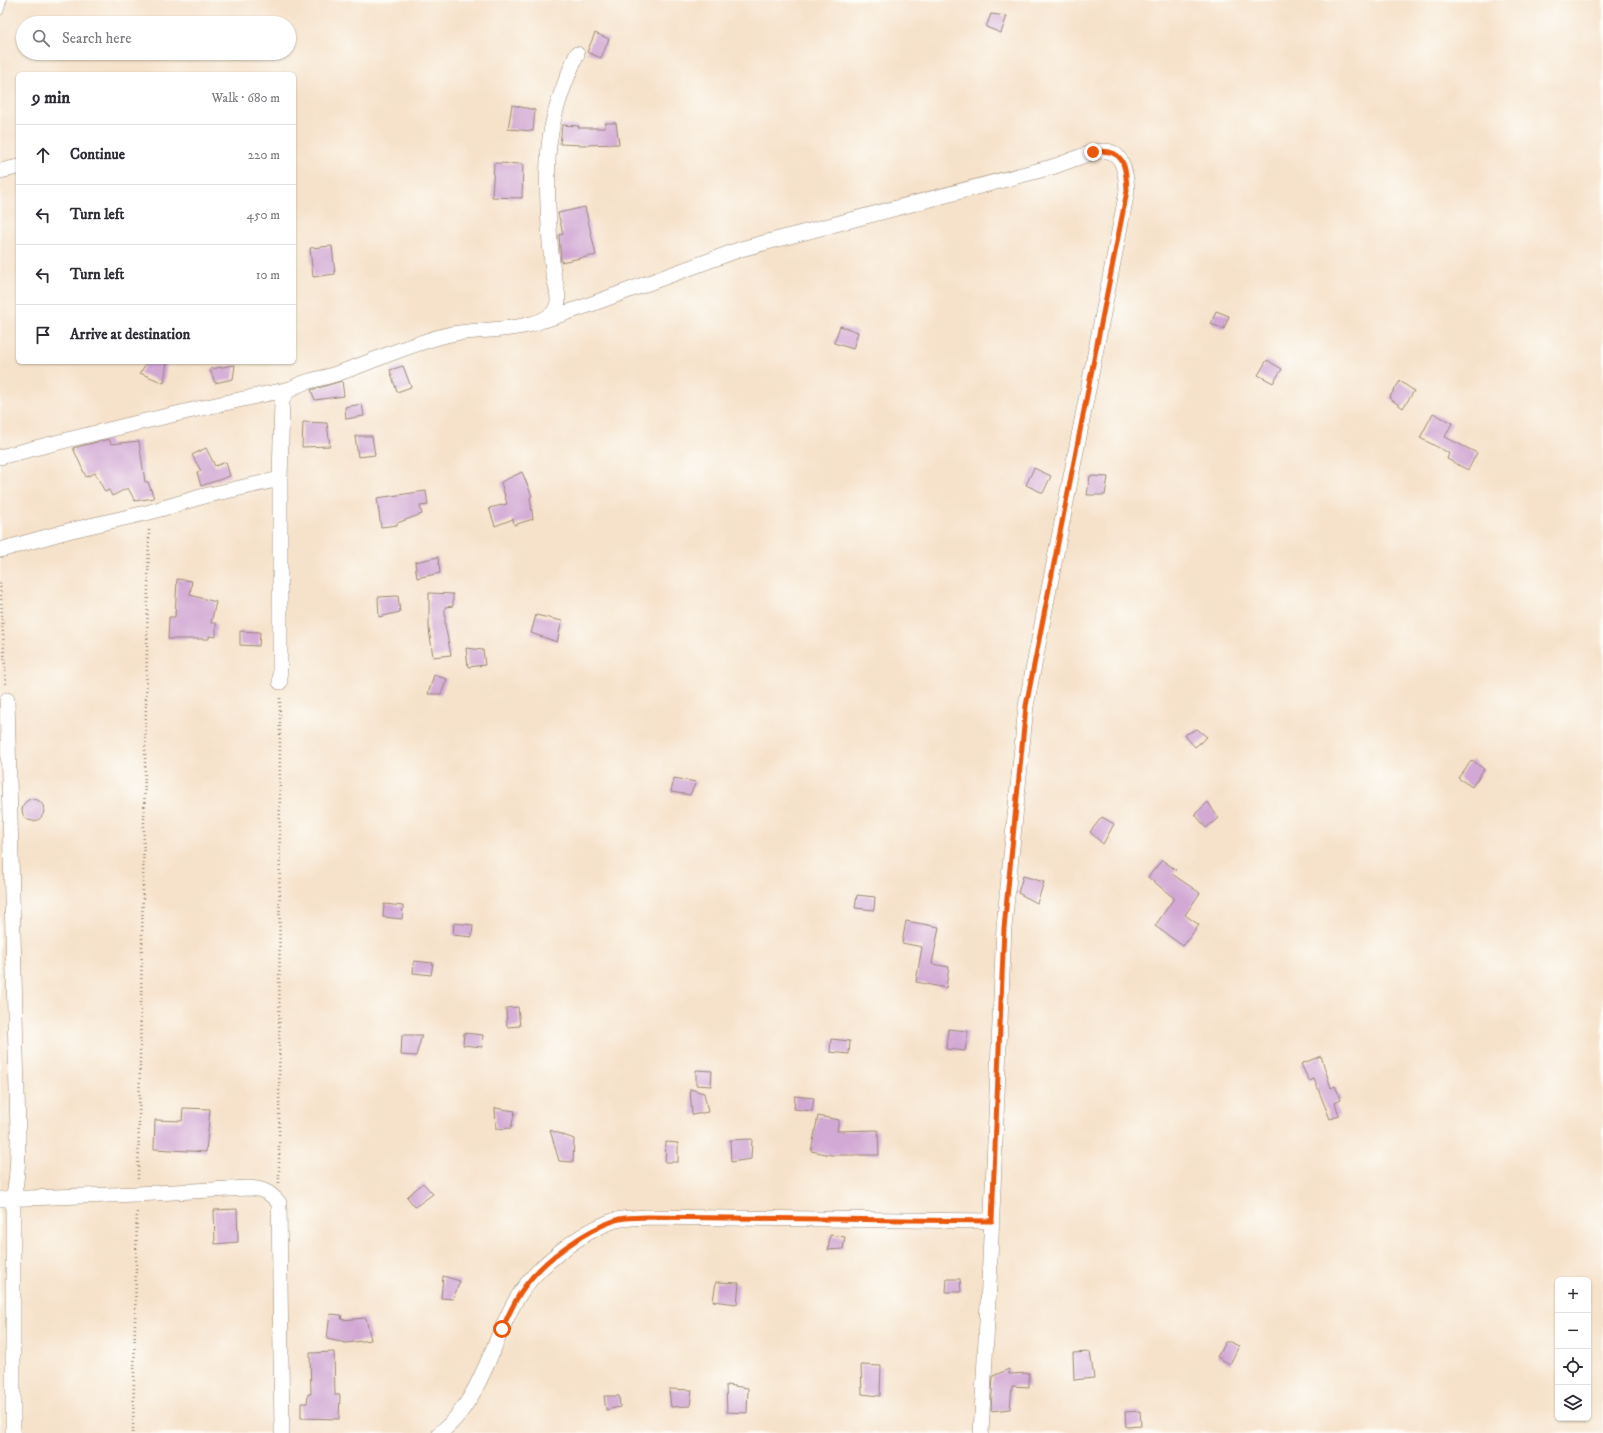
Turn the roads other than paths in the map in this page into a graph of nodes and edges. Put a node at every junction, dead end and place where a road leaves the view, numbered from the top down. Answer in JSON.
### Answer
{"nodes":[{"id":1,"x":3,"y":0,"type":"edge"},
{"id":2,"x":0,"y":11,"type":"edge"},
{"id":3,"x":577,"y":54,"type":"dead end"},
{"id":4,"x":16,"y":167,"type":"edge"},
{"id":5,"x":0,"y":171,"type":"edge"},
{"id":6,"x":545,"y":320,"type":"junction"},
{"id":7,"x":290,"y":389,"type":"junction"},
{"id":8,"x":0,"y":457,"type":"edge"},
{"id":9,"x":280,"y":479,"type":"junction"},
{"id":10,"x":0,"y":550,"type":"edge"},
{"id":11,"x":280,"y":682,"type":"road end"},
{"id":12,"x":7,"y":700,"type":"road end"},
{"id":13,"x":6,"y":1199,"type":"edge"},
{"id":14,"x":992,"y":1221,"type":"junction"},
{"id":15,"x":12,"y":1433,"type":"edge"},
{"id":16,"x":282,"y":1433,"type":"edge"},
{"id":17,"x":440,"y":1433,"type":"edge"},
{"id":18,"x":981,"y":1433,"type":"edge"}],
"edges":[{"from":1,"to":2,"type":"lane"},
{"from":3,"to":6,"type":"street"},
{"from":4,"to":5,"type":"street"},
{"from":6,"to":7,"type":"street"},
{"from":6,"to":14,"type":"street"},
{"from":7,"to":8,"type":"street"},
{"from":7,"to":9,"type":"street"},
{"from":9,"to":10,"type":"street"},
{"from":9,"to":11,"type":"street"},
{"from":12,"to":13,"type":"street"},
{"from":13,"to":15,"type":"street"},
{"from":13,"to":16,"type":"street"},
{"from":14,"to":17,"type":"street"},
{"from":14,"to":18,"type":"street"}]}
